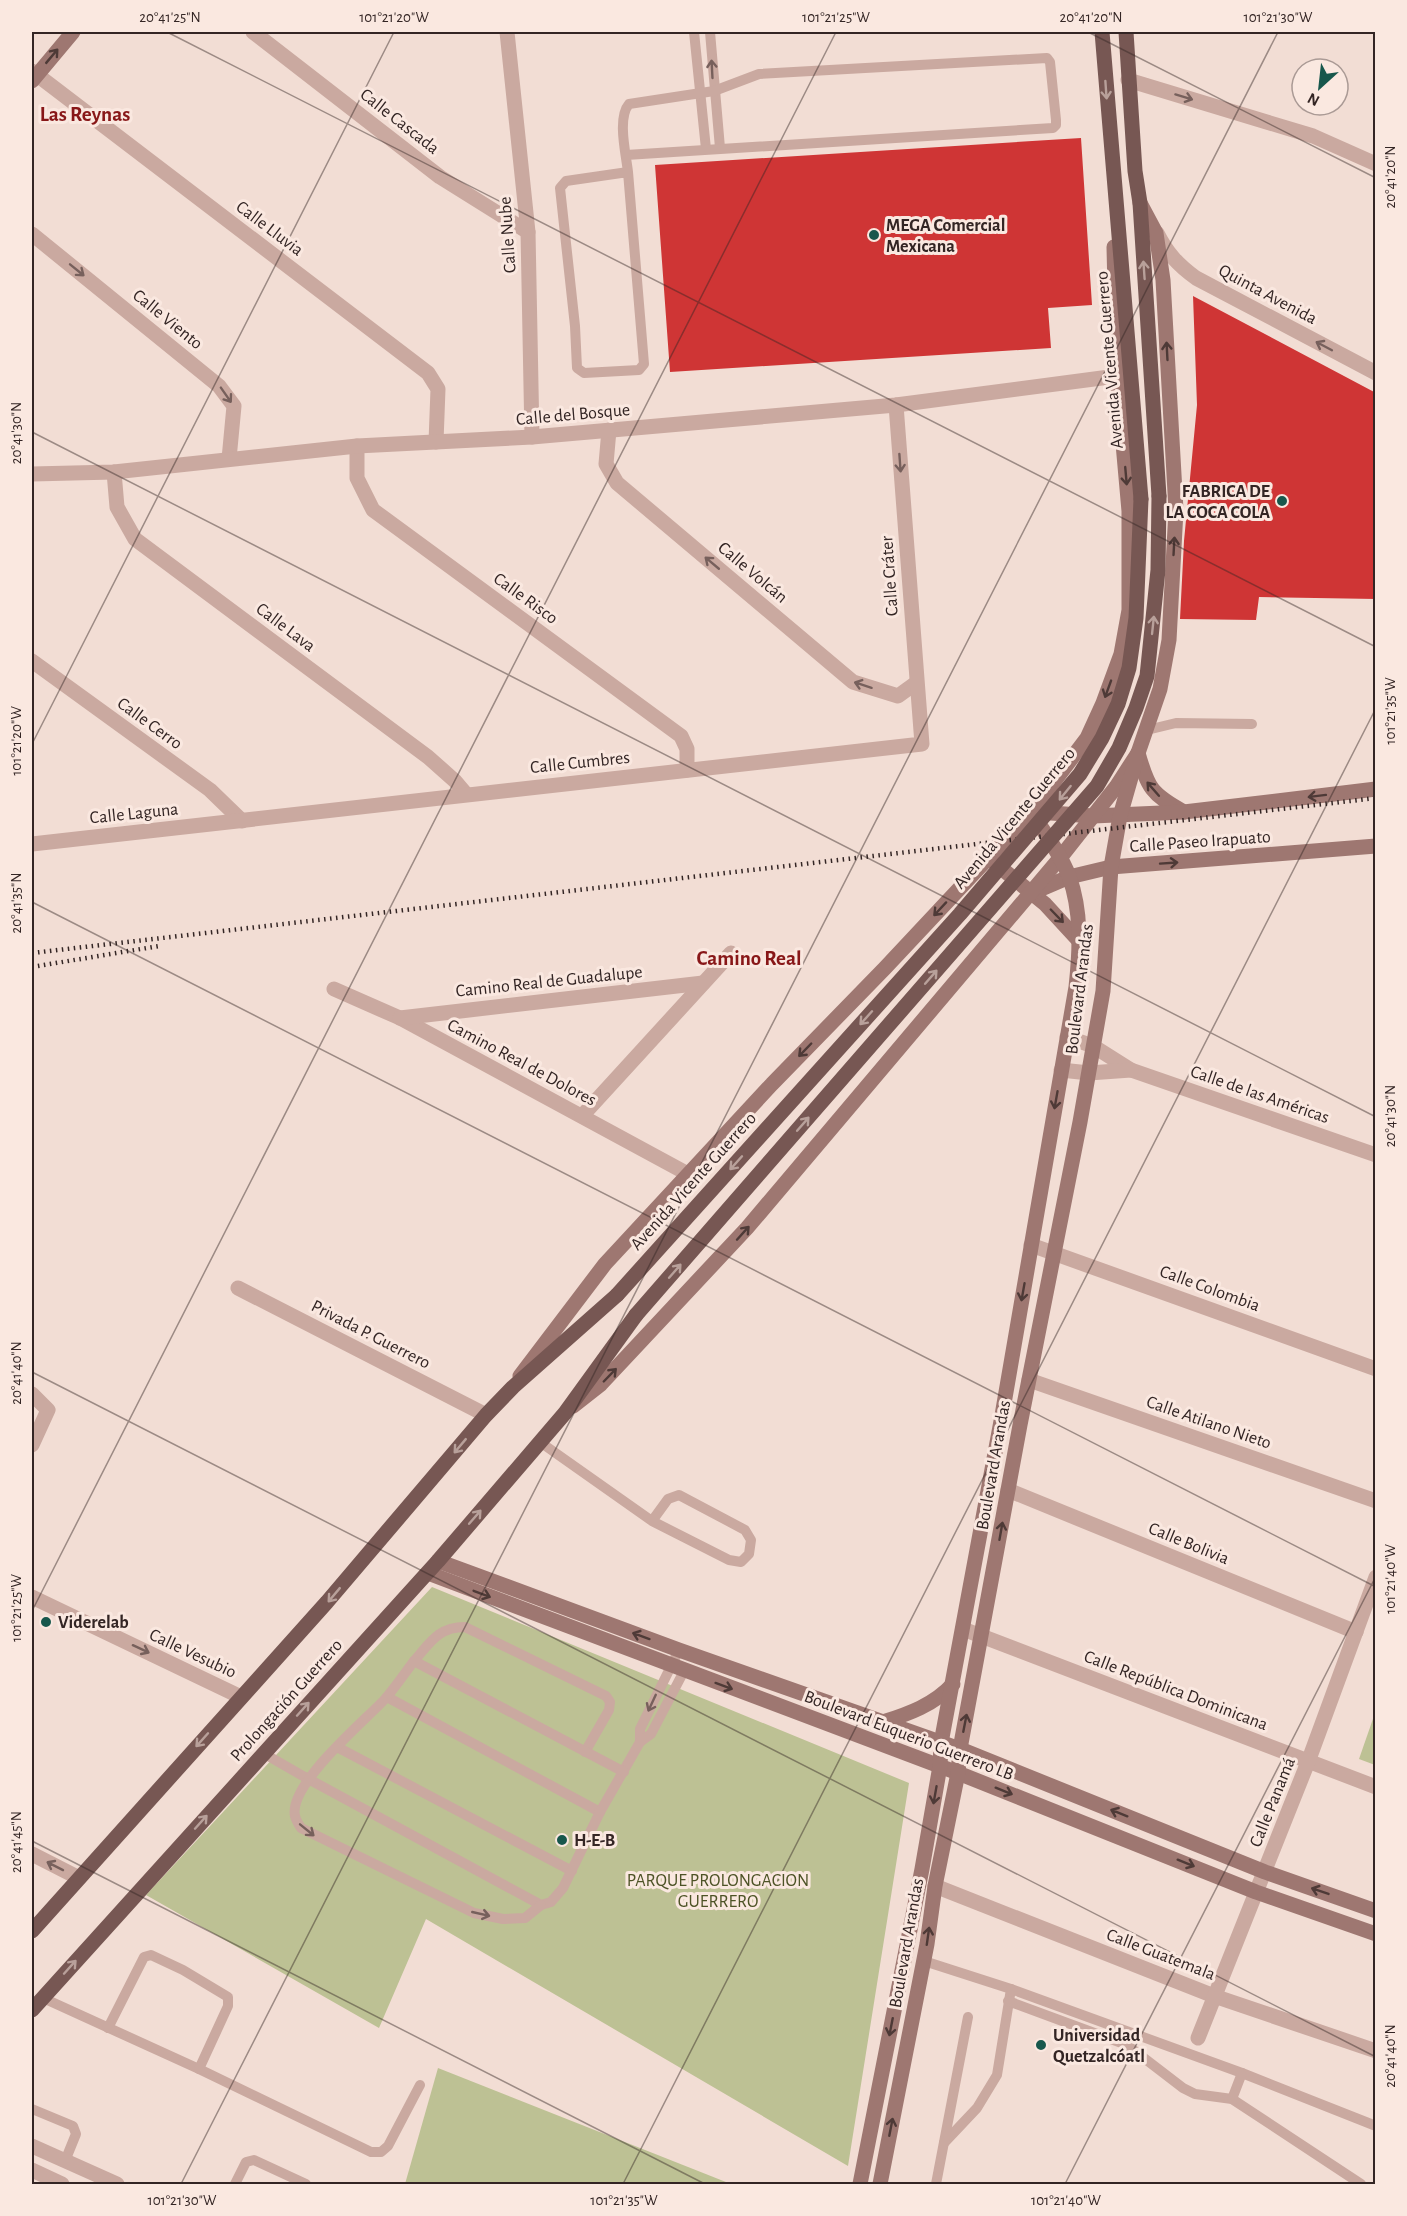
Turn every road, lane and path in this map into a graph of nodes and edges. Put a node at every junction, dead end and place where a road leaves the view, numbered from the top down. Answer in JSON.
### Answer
{"nodes":[{"id":1,"x":73,"y":32,"type":"edge"},
{"id":2,"x":254,"y":32,"type":"edge"},
{"id":3,"x":507,"y":32,"type":"edge"},
{"id":4,"x":694,"y":32,"type":"edge"},
{"id":5,"x":710,"y":32,"type":"edge"},
{"id":6,"x":1102,"y":32,"type":"edge"},
{"id":7,"x":1126,"y":32,"type":"edge"},
{"id":8,"x":33,"y":76,"type":"edge"},
{"id":9,"x":1128,"y":80,"type":"junction"},
{"id":10,"x":714,"y":91,"type":"junction"},
{"id":11,"x":701,"y":93,"type":"junction"},
{"id":12,"x":720,"y":148,"type":"junction"},
{"id":13,"x":706,"y":149,"type":"junction"},
{"id":14,"x":626,"y":155,"type":"junction"},
{"id":15,"x":1376,"y":164,"type":"edge"},
{"id":16,"x":628,"y":172,"type":"junction"},
{"id":17,"x":1113,"y":184,"type":"junction"},
{"id":18,"x":1140,"y":203,"type":"junction"},
{"id":19,"x":528,"y":232,"type":"junction"},
{"id":20,"x":1156,"y":232,"type":"junction"},
{"id":21,"x":32,"y":234,"type":"edge"},
{"id":22,"x":1376,"y":374,"type":"edge"},
{"id":23,"x":1117,"y":376,"type":"junction"},
{"id":24,"x":896,"y":405,"type":"junction"},
{"id":25,"x":609,"y":430,"type":"junction"},
{"id":26,"x":532,"y":437,"type":"junction"},
{"id":27,"x":436,"y":442,"type":"junction"},
{"id":28,"x":357,"y":446,"type":"junction"},
{"id":29,"x":229,"y":459,"type":"junction"},
{"id":30,"x":35,"y":470,"type":"edge"},
{"id":31,"x":114,"y":472,"type":"junction"},
{"id":32,"x":32,"y":662,"type":"edge"},
{"id":33,"x":916,"y":684,"type":"junction"},
{"id":34,"x":1252,"y":724,"type":"dead end"},
{"id":35,"x":1147,"y":730,"type":"junction"},
{"id":36,"x":922,"y":744,"type":"joint"},
{"id":37,"x":1081,"y":746,"type":"junction"},
{"id":38,"x":1138,"y":753,"type":"junction"},
{"id":39,"x":687,"y":770,"type":"junction"},
{"id":40,"x":1125,"y":773,"type":"junction"},
{"id":41,"x":1376,"y":789,"type":"edge"},
{"id":42,"x":466,"y":794,"type":"junction"},
{"id":43,"x":1031,"y":812,"type":"junction"},
{"id":44,"x":1184,"y":813,"type":"junction"},
{"id":45,"x":1094,"y":816,"type":"junction"},
{"id":46,"x":1120,"y":816,"type":"junction"},
{"id":47,"x":242,"y":821,"type":"junction"},
{"id":48,"x":32,"y":844,"type":"edge"},
{"id":49,"x":1376,"y":846,"type":"edge"},
{"id":50,"x":989,"y":858,"type":"junction"},
{"id":51,"x":1060,"y":858,"type":"junction"},
{"id":52,"x":1111,"y":867,"type":"junction"},
{"id":53,"x":1069,"y":877,"type":"junction"},
{"id":54,"x":1031,"y":893,"type":"junction"},
{"id":55,"x":1080,"y":942,"type":"junction"},
{"id":56,"x":731,"y":953,"type":"dead end"},
{"id":57,"x":703,"y":983,"type":"junction"},
{"id":58,"x":334,"y":989,"type":"dead end"},
{"id":59,"x":400,"y":1018,"type":"junction"},
{"id":60,"x":1067,"y":1037,"type":"junction"},
{"id":61,"x":1093,"y":1046,"type":"junction"},
{"id":62,"x":1061,"y":1070,"type":"junction"},
{"id":63,"x":1131,"y":1070,"type":"junction"},
{"id":64,"x":1089,"y":1073,"type":"junction"},
{"id":65,"x":582,"y":1116,"type":"junction"},
{"id":66,"x":1376,"y":1155,"type":"edge"},
{"id":67,"x":688,"y":1174,"type":"junction"},
{"id":68,"x":1031,"y":1245,"type":"junction"},
{"id":69,"x":1055,"y":1252,"type":"junction"},
{"id":70,"x":238,"y":1288,"type":"dead end"},
{"id":71,"x":1376,"y":1369,"type":"edge"},
{"id":72,"x":1029,"y":1380,"type":"junction"},
{"id":73,"x":513,"y":1387,"type":"junction"},
{"id":74,"x":32,"y":1394,"type":"edge"},
{"id":75,"x":565,"y":1413,"type":"junction"},
{"id":76,"x":486,"y":1415,"type":"junction"},
{"id":77,"x":540,"y":1442,"type":"junction"},
{"id":78,"x":32,"y":1445,"type":"edge"},
{"id":79,"x":1008,"y":1490,"type":"junction"},
{"id":80,"x":1376,"y":1501,"type":"edge"},
{"id":81,"x":652,"y":1521,"type":"junction"},
{"id":82,"x":433,"y":1567,"type":"junction"},
{"id":83,"x":1376,"y":1577,"type":"edge"},
{"id":84,"x":32,"y":1597,"type":"edge"},
{"id":85,"x":963,"y":1629,"type":"junction"},
{"id":86,"x":1356,"y":1632,"type":"junction"},
{"id":87,"x":982,"y":1635,"type":"junction"},
{"id":88,"x":679,"y":1650,"type":"junction"},
{"id":89,"x":414,"y":1661,"type":"junction"},
{"id":90,"x":677,"y":1668,"type":"junction"},
{"id":91,"x":952,"y":1684,"type":"junction"},
{"id":92,"x":241,"y":1697,"type":"junction"},
{"id":93,"x":387,"y":1697,"type":"junction"},
{"id":94,"x":883,"y":1722,"type":"junction"},
{"id":95,"x":941,"y":1743,"type":"junction"},
{"id":96,"x":337,"y":1747,"type":"junction"},
{"id":97,"x":960,"y":1749,"type":"junction"},
{"id":98,"x":585,"y":1752,"type":"junction"},
{"id":99,"x":263,"y":1753,"type":"junction"},
{"id":100,"x":1308,"y":1762,"type":"junction"},
{"id":101,"x":940,"y":1766,"type":"junction"},
{"id":102,"x":624,"y":1772,"type":"junction"},
{"id":103,"x":958,"y":1773,"type":"junction"},
{"id":104,"x":308,"y":1779,"type":"junction"},
{"id":105,"x":1376,"y":1787,"type":"edge"},
{"id":106,"x":600,"y":1812,"type":"junction"},
{"id":107,"x":32,"y":1854,"type":"edge"},
{"id":108,"x":572,"y":1871,"type":"junction"},
{"id":109,"x":1265,"y":1872,"type":"junction"},
{"id":110,"x":79,"y":1878,"type":"junction"},
{"id":111,"x":935,"y":1886,"type":"junction"},
{"id":112,"x":1257,"y":1892,"type":"junction"},
{"id":113,"x":541,"y":1905,"type":"junction"},
{"id":114,"x":1376,"y":1911,"type":"edge"},
{"id":115,"x":32,"y":1931,"type":"edge"},
{"id":116,"x":1376,"y":1934,"type":"edge"},
{"id":117,"x":924,"y":1960,"type":"junction"},
{"id":118,"x":1011,"y":1989,"type":"junction"},
{"id":119,"x":1214,"y":1996,"type":"junction"},
{"id":120,"x":43,"y":1998,"type":"junction"},
{"id":121,"x":1008,"y":2001,"type":"junction"},
{"id":122,"x":32,"y":2010,"type":"edge"},
{"id":123,"x":968,"y":2017,"type":"dead end"},
{"id":124,"x":108,"y":2028,"type":"junction"},
{"id":125,"x":1198,"y":2038,"type":"dead end"},
{"id":126,"x":1376,"y":2051,"type":"edge"},
{"id":127,"x":200,"y":2069,"type":"junction"},
{"id":128,"x":1242,"y":2073,"type":"junction"},
{"id":129,"x":420,"y":2085,"type":"dead end"},
{"id":130,"x":1232,"y":2099,"type":"junction"},
{"id":131,"x":32,"y":2109,"type":"edge"},
{"id":132,"x":1376,"y":2126,"type":"edge"},
{"id":133,"x":944,"y":2144,"type":"junction"},
{"id":134,"x":32,"y":2146,"type":"edge"},
{"id":135,"x":65,"y":2161,"type":"junction"},
{"id":136,"x":32,"y":2170,"type":"edge"},
{"id":137,"x":62,"y":2184,"type":"edge"},
{"id":138,"x":117,"y":2184,"type":"edge"},
{"id":139,"x":235,"y":2184,"type":"edge"},
{"id":140,"x":306,"y":2184,"type":"edge"},
{"id":141,"x":860,"y":2184,"type":"edge"},
{"id":142,"x":880,"y":2184,"type":"edge"},
{"id":143,"x":936,"y":2184,"type":"edge"},
{"id":144,"x":1361,"y":2184,"type":"edge"}],
"edges":[{"from":8,"to":1,"type":"main road","one_way":true},
{"from":2,"to":19,"type":"street","name":"Calle Cascada"},
{"from":3,"to":19,"type":"street","name":"Calle Nube"},
{"from":4,"to":11,"type":"lane"},
{"from":10,"to":5,"type":"lane","one_way":true},
{"from":6,"to":17,"type":"main road","name":"Avenida Vicente Guerrero","one_way":true},
{"from":7,"to":9,"type":"main road"},
{"from":8,"to":27,"type":"street","name":"Calle Lluvia"},
{"from":9,"to":15,"type":"street","one_way":true},
{"from":9,"to":18,"type":"main road"},
{"from":10,"to":11,"type":"lane"},
{"from":10,"to":12,"type":"lane"},
{"from":10,"to":12,"type":"lane"},
{"from":11,"to":13,"type":"lane"},
{"from":11,"to":14,"type":"lane"},
{"from":12,"to":13,"type":"lane"},
{"from":13,"to":14,"type":"lane"},
{"from":14,"to":16,"type":"lane"},
{"from":16,"to":16,"type":"lane"},
{"from":17,"to":23,"type":"main road"},
{"from":17,"to":73,"type":"main road","name":"Avenida Vicente Guerrero","one_way":true,"bridge":true},
{"from":18,"to":20,"type":"main road"},
{"from":75,"to":18,"type":"main road","one_way":true,"bridge":true},
{"from":19,"to":26,"type":"street","name":"Calle Nube"},
{"from":22,"to":20,"type":"street","name":"Quinta Avenida","one_way":true},
{"from":35,"to":20,"type":"main road","one_way":true},
{"from":21,"to":29,"type":"street","name":"Calle Viento","one_way":true},
{"from":23,"to":24,"type":"street","name":"Calle del Bosque"},
{"from":23,"to":37,"type":"main road","one_way":true},
{"from":24,"to":25,"type":"street","name":"Calle del Bosque"},
{"from":24,"to":33,"type":"street","name":"Calle Cráter","one_way":true},
{"from":25,"to":26,"type":"street","name":"Calle del Bosque"},
{"from":33,"to":25,"type":"street","name":"Calle Volcán","one_way":true},
{"from":26,"to":27,"type":"street","name":"Calle del Bosque"},
{"from":27,"to":28,"type":"street","name":"Calle del Bosque"},
{"from":28,"to":29,"type":"street","name":"Calle del Bosque"},
{"from":28,"to":39,"type":"street","name":"Calle Risco"},
{"from":29,"to":31,"type":"street","name":"Calle del Bosque"},
{"from":30,"to":31,"type":"street","name":"Calle del Bosque"},
{"from":31,"to":42,"type":"street","name":"Calle Lava"},
{"from":32,"to":47,"type":"street","name":"Calle Cerro"},
{"from":33,"to":36,"type":"street","name":"Calle Cráter"},
{"from":34,"to":35,"type":"lane"},
{"from":35,"to":38,"type":"main road"},
{"from":36,"to":39,"type":"street","name":"Calle Cumbres"},
{"from":37,"to":40,"type":"main road"},
{"from":37,"to":43,"type":"main road"},
{"from":38,"to":40,"type":"main road"},
{"from":44,"to":38,"type":"main road","one_way":true},
{"from":38,"to":46,"type":"main road","name":"Boulevard Arandas"},
{"from":39,"to":42,"type":"street","name":"Calle Cumbres"},
{"from":40,"to":45,"type":"main road"},
{"from":41,"to":44,"type":"main road","name":"Calle Paseo Irapuato","one_way":true},
{"from":42,"to":47,"type":"street","name":"Calle Cumbres"},
{"from":43,"to":45,"type":"main road","name":"Calle Paseo Irapuato"},
{"from":43,"to":50,"type":"main road"},
{"from":43,"to":51,"type":"main road","name":"Boulevard Arandas"},
{"from":44,"to":46,"type":"main road","name":"Calle Paseo Irapuato"},
{"from":45,"to":46,"type":"main road","name":"Calle Paseo Irapuato"},
{"from":45,"to":51,"type":"main road"},
{"from":46,"to":52,"type":"main road","name":"Boulevard Arandas"},
{"from":47,"to":48,"type":"street","name":"Calle Laguna"},
{"from":52,"to":49,"type":"main road","name":"Calle Paseo Irapuato","one_way":true},
{"from":50,"to":54,"type":"main road"},
{"from":50,"to":67,"type":"main road","one_way":true},
{"from":51,"to":53,"type":"main road","name":"Boulevard Arandas"},
{"from":51,"to":54,"type":"main road"},
{"from":52,"to":53,"type":"main road","name":"Calle Paseo Irapuato"},
{"from":52,"to":61,"type":"main road","name":"Boulevard Arandas"},
{"from":53,"to":54,"type":"main road","name":"Calle Paseo Irapuato"},
{"from":53,"to":55,"type":"main road","name":"Boulevard Arandas"},
{"from":54,"to":55,"type":"main road","one_way":true},
{"from":75,"to":54,"type":"main road","one_way":true},
{"from":55,"to":60,"type":"main road","name":"Boulevard Arandas"},
{"from":56,"to":57,"type":"street"},
{"from":57,"to":59,"type":"street","name":"Camino Real de Guadalupe"},
{"from":57,"to":65,"type":"street"},
{"from":58,"to":59,"type":"street","name":"Camino Real de Dolores"},
{"from":59,"to":65,"type":"street","name":"Camino Real de Dolores"},
{"from":60,"to":61,"type":"street","name":"Calle de las Américas"},
{"from":60,"to":62,"type":"main road","name":"Boulevard Arandas"},
{"from":61,"to":63,"type":"street","name":"Calle de las Américas"},
{"from":61,"to":64,"type":"main road","name":"Boulevard Arandas"},
{"from":62,"to":64,"type":"street","name":"Calle de las Américas"},
{"from":62,"to":68,"type":"main road","name":"Boulevard Arandas","one_way":true},
{"from":63,"to":64,"type":"street","name":"Calle de las Américas"},
{"from":63,"to":66,"type":"street","name":"Calle de las Américas"},
{"from":64,"to":69,"type":"main road","name":"Boulevard Arandas"},
{"from":65,"to":67,"type":"street","name":"Camino Real de Dolores"},
{"from":67,"to":73,"type":"main road"},
{"from":68,"to":69,"type":"street","name":"Calle Colombia"},
{"from":68,"to":85,"type":"main road","name":"Boulevard Arandas","one_way":true},
{"from":69,"to":71,"type":"street","name":"Calle Colombia"},
{"from":69,"to":72,"type":"main road","name":"Boulevard Arandas"},
{"from":70,"to":76,"type":"street","name":"Privada P. Guerrero"},
{"from":72,"to":79,"type":"main road","name":"Boulevard Arandas"},
{"from":72,"to":80,"type":"street","name":"Calle Atilano Nieto"},
{"from":73,"to":76,"type":"main road","name":"Prolongación Guerrero"},
{"from":74,"to":78,"type":"street"},
{"from":75,"to":77,"type":"main road","name":"Prolongación Guerrero"},
{"from":76,"to":92,"type":"main road","name":"Prolongación Guerrero","one_way":true},
{"from":77,"to":81,"type":"lane"},
{"from":82,"to":77,"type":"main road","name":"Prolongación Guerrero","one_way":true},
{"from":79,"to":86,"type":"street","name":"Calle Bolivia"},
{"from":87,"to":79,"type":"main road","name":"Boulevard Arandas","one_way":true},
{"from":81,"to":81,"type":"lane"},
{"from":88,"to":82,"type":"main road","name":"Boulevard Euquerio Guerrero LB","one_way":true},
{"from":82,"to":90,"type":"main road","name":"Boulevard Euquerio Guerrero LB","one_way":true},
{"from":99,"to":82,"type":"main road","name":"Prolongación Guerrero","one_way":true},
{"from":83,"to":86,"type":"street","name":"Calle Panamá"},
{"from":84,"to":92,"type":"street","name":"Calle Vesubio","one_way":true},
{"from":85,"to":87,"type":"street","name":"Calle República Dominicana"},
{"from":85,"to":91,"type":"main road","name":"Boulevard Arandas"},
{"from":86,"to":100,"type":"street","name":"Calle Panamá"},
{"from":97,"to":87,"type":"main road","name":"Boulevard Arandas","one_way":true},
{"from":87,"to":100,"type":"street","name":"Calle República Dominicana"},
{"from":88,"to":90,"type":"lane"},
{"from":88,"to":94,"type":"main road","name":"Boulevard Euquerio Guerrero LB"},
{"from":89,"to":93,"type":"lane"},
{"from":89,"to":98,"type":"lane"},
{"from":89,"to":98,"type":"lane"},
{"from":90,"to":101,"type":"main road","name":"Boulevard Euquerio Guerrero LB","one_way":true},
{"from":90,"to":102,"type":"lane"},
{"from":91,"to":94,"type":"main road"},
{"from":91,"to":95,"type":"main road","name":"Boulevard Arandas"},
{"from":92,"to":110,"type":"main road","name":"Prolongación Guerrero","one_way":true},
{"from":93,"to":96,"type":"lane"},
{"from":93,"to":106,"type":"lane"},
{"from":94,"to":95,"type":"main road","name":"Boulevard Euquerio Guerrero LB"},
{"from":95,"to":97,"type":"main road","name":"Boulevard Euquerio Guerrero LB"},
{"from":95,"to":101,"type":"main road","name":"Boulevard Arandas"},
{"from":96,"to":104,"type":"lane"},
{"from":96,"to":108,"type":"lane"},
{"from":97,"to":103,"type":"main road","name":"Boulevard Arandas"},
{"from":109,"to":97,"type":"main road","name":"Boulevard Euquerio Guerrero LB","one_way":true},
{"from":98,"to":102,"type":"lane"},
{"from":99,"to":104,"type":"lane"},
{"from":120,"to":99,"type":"main road","name":"Prolongación Guerrero","one_way":true},
{"from":100,"to":105,"type":"street","name":"Calle República Dominicana"},
{"from":100,"to":109,"type":"street","name":"Calle Panamá"},
{"from":101,"to":103,"type":"main road","name":"Boulevard Euquerio Guerrero LB"},
{"from":101,"to":141,"type":"main road","name":"Boulevard Arandas","one_way":true},
{"from":102,"to":106,"type":"lane"},
{"from":103,"to":111,"type":"main road","name":"Boulevard Arandas"},
{"from":103,"to":112,"type":"main road","name":"Boulevard Euquerio Guerrero LB","one_way":true},
{"from":104,"to":113,"type":"lane"},
{"from":104,"to":113,"type":"lane","one_way":true},
{"from":106,"to":108,"type":"lane"},
{"from":110,"to":107,"type":"street","one_way":true},
{"from":108,"to":113,"type":"lane"},
{"from":109,"to":112,"type":"street","name":"Calle Panamá"},
{"from":114,"to":109,"type":"main road","name":"Boulevard Euquerio Guerrero LB","one_way":true},
{"from":110,"to":115,"type":"main road","name":"Prolongación Guerrero"},
{"from":117,"to":111,"type":"main road","name":"Boulevard Arandas","one_way":true},
{"from":111,"to":119,"type":"street","name":"Calle Guatemala"},
{"from":112,"to":116,"type":"main road","name":"Boulevard Euquerio Guerrero LB"},
{"from":112,"to":119,"type":"street","name":"Calle Panamá"},
{"from":117,"to":118,"type":"lane"},
{"from":142,"to":117,"type":"main road","name":"Boulevard Arandas","one_way":true},
{"from":118,"to":121,"type":"lane"},
{"from":118,"to":128,"type":"lane"},
{"from":119,"to":125,"type":"street","name":"Calle Panamá"},
{"from":119,"to":126,"type":"street","name":"Calle Guatemala"},
{"from":120,"to":122,"type":"main road","name":"Prolongación Guerrero"},
{"from":120,"to":124,"type":"lane"},
{"from":121,"to":130,"type":"lane"},
{"from":121,"to":133,"type":"lane"},
{"from":123,"to":133,"type":"lane"},
{"from":124,"to":127,"type":"lane"},
{"from":124,"to":127,"type":"lane"},
{"from":127,"to":129,"type":"lane"},
{"from":128,"to":130,"type":"lane"},
{"from":128,"to":132,"type":"lane"},
{"from":130,"to":144,"type":"lane"},
{"from":131,"to":135,"type":"lane"},
{"from":133,"to":143,"type":"lane"},
{"from":134,"to":135,"type":"street"},
{"from":135,"to":138,"type":"street"},
{"from":136,"to":137,"type":"street"},
{"from":139,"to":140,"type":"lane"}]}
